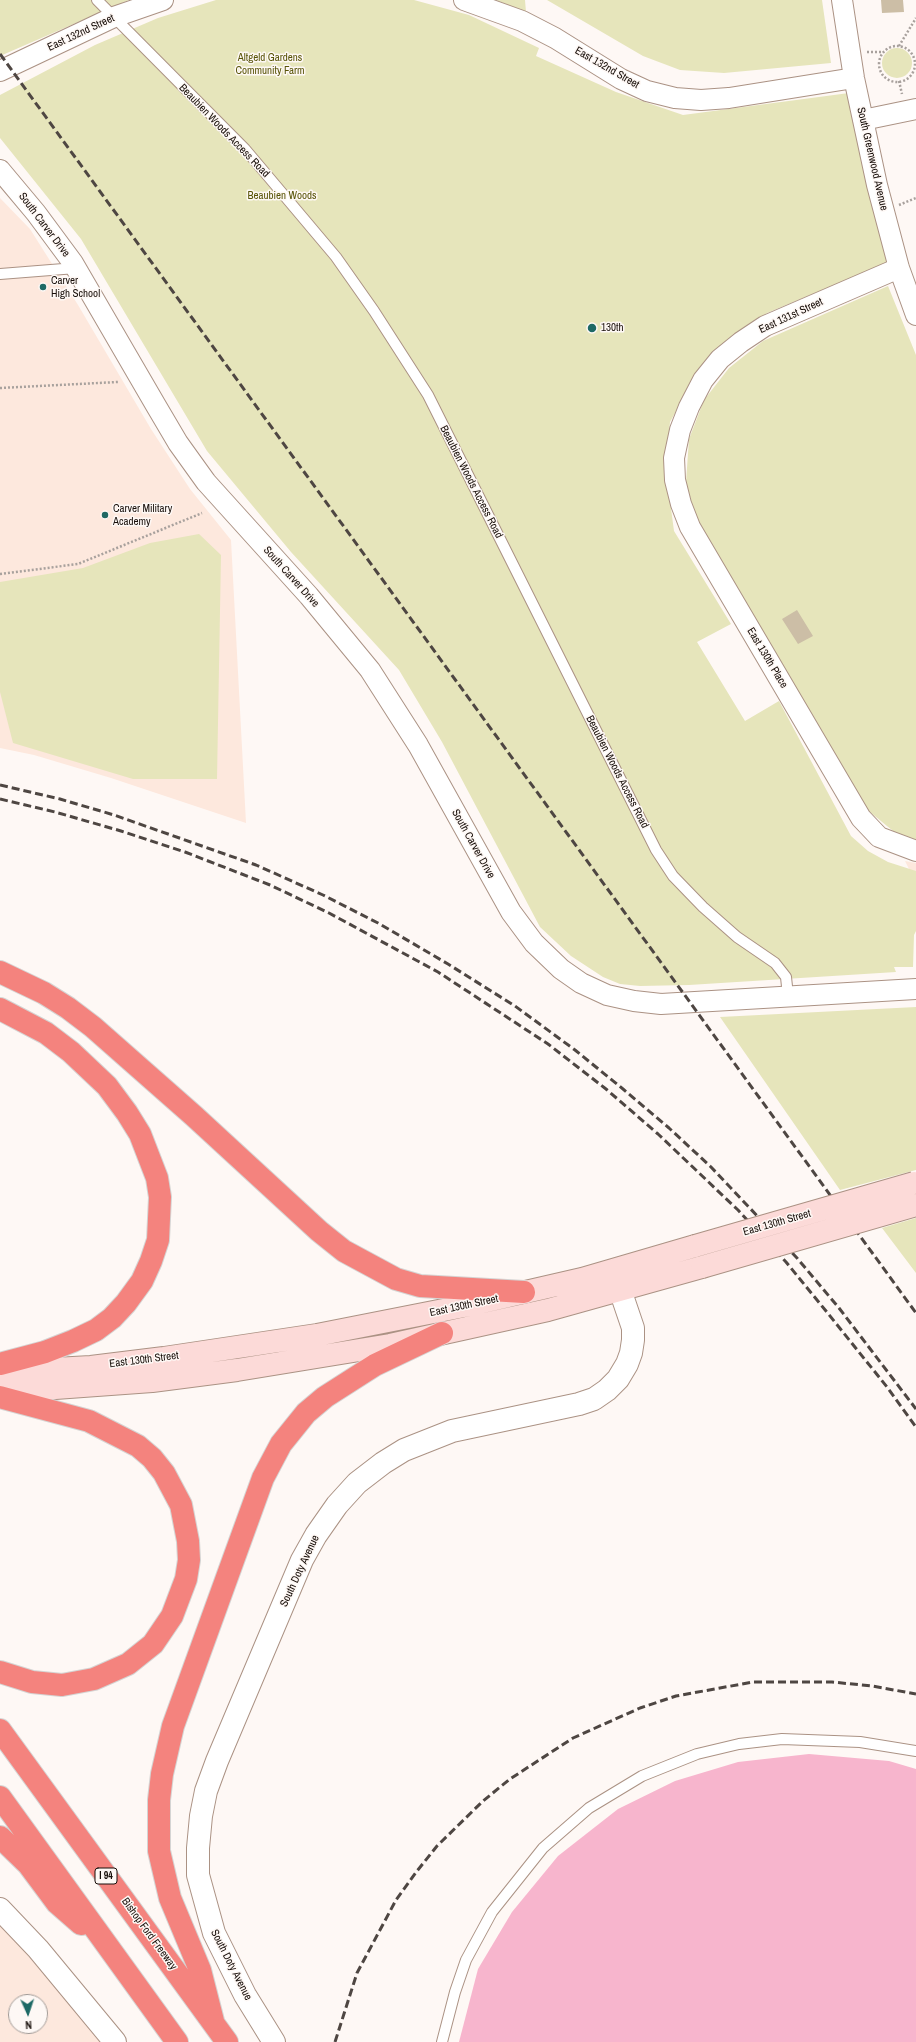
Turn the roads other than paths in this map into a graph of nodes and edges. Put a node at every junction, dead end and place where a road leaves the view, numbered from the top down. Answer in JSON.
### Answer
{"nodes":[{"id":1,"x":97,"y":0,"type":"edge"},
{"id":2,"x":163,"y":0,"type":"edge"},
{"id":3,"x":464,"y":0,"type":"edge"},
{"id":4,"x":842,"y":0,"type":"edge"},
{"id":5,"x":114,"y":17,"type":"junction"},
{"id":6,"x":0,"y":71,"type":"edge"},
{"id":7,"x":854,"y":78,"type":"junction"},
{"id":8,"x":916,"y":109,"type":"edge"},
{"id":9,"x":863,"y":120,"type":"junction"},
{"id":10,"x":0,"y":170,"type":"edge"},
{"id":11,"x":76,"y":268,"type":"junction"},
{"id":12,"x":899,"y":268,"type":"junction"},
{"id":13,"x":0,"y":274,"type":"edge"},
{"id":14,"x":916,"y":315,"type":"edge"},
{"id":15,"x":680,"y":430,"type":"joint"},
{"id":16,"x":916,"y":851,"type":"edge"},
{"id":17,"x":0,"y":972,"type":"edge"},
{"id":18,"x":916,"y":989,"type":"edge"},
{"id":19,"x":788,"y":996,"type":"junction"},
{"id":20,"x":0,"y":1009,"type":"edge"},
{"id":21,"x":915,"y":1183,"type":"edge"},
{"id":22,"x":916,"y":1205,"type":"edge"},
{"id":23,"x":616,"y":1279,"type":"junction"},
{"id":24,"x":524,"y":1292,"type":"junction"},
{"id":25,"x":442,"y":1334,"type":"junction"},
{"id":26,"x":0,"y":1364,"type":"edge"},
{"id":27,"x":0,"y":1372,"type":"edge"},
{"id":28,"x":0,"y":1392,"type":"edge"},
{"id":29,"x":0,"y":1397,"type":"edge"},
{"id":30,"x":0,"y":1672,"type":"edge"},
{"id":31,"x":0,"y":1730,"type":"edge"},
{"id":32,"x":916,"y":1751,"type":"edge"},
{"id":33,"x":0,"y":1797,"type":"edge"},
{"id":34,"x":0,"y":1837,"type":"edge"},
{"id":35,"x":0,"y":1909,"type":"edge"},
{"id":36,"x":107,"y":1946,"type":"junction"},
{"id":37,"x":213,"y":2021,"type":"junction"},
{"id":38,"x":115,"y":2042,"type":"edge"},
{"id":39,"x":177,"y":2042,"type":"edge"},
{"id":40,"x":227,"y":2042,"type":"edge"},
{"id":41,"x":274,"y":2042,"type":"edge"},
{"id":42,"x":442,"y":2042,"type":"edge"}],
"edges":[{"from":1,"to":5,"type":"lane","name":"Beaubien Woods Access Road"},
{"from":2,"to":5,"type":"street","name":"East 132nd Street"},
{"from":3,"to":7,"type":"street","name":"East 132nd Street"},
{"from":4,"to":7,"type":"street","name":"South Greenwood Avenue"},
{"from":5,"to":6,"type":"street","name":"East 132nd Street"},
{"from":5,"to":19,"type":"lane","name":"Beaubien Woods Access Road"},
{"from":7,"to":9,"type":"street","name":"South Greenwood Avenue"},
{"from":8,"to":9,"type":"street"},
{"from":9,"to":12,"type":"street","name":"South Greenwood Avenue"},
{"from":10,"to":11,"type":"street","name":"South Carver Drive"},
{"from":11,"to":13,"type":"lane"},
{"from":11,"to":19,"type":"street","name":"South Carver Drive"},
{"from":12,"to":14,"type":"street","name":"South Greenwood Avenue"},
{"from":12,"to":15,"type":"street","name":"East 131st Street"},
{"from":15,"to":16,"type":"street","name":"East 130th Place"},
{"from":17,"to":24,"type":"highway"},
{"from":18,"to":19,"type":"street"},
{"from":20,"to":26,"type":"highway"},
{"from":21,"to":23,"type":"main road","name":"East 130th Street","bridge":true},
{"from":22,"to":23,"type":"main road","name":"East 130th Street","bridge":true},
{"from":23,"to":24,"type":"main road","name":"East 130th Street"},
{"from":23,"to":25,"type":"main road","name":"East 130th Street"},
{"from":23,"to":41,"type":"street","name":"South Doty Avenue"},
{"from":24,"to":27,"type":"main road","name":"East 130th Street"},
{"from":25,"to":28,"type":"main road","name":"East 130th Street"},
{"from":25,"to":37,"type":"highway"},
{"from":29,"to":30,"type":"highway"},
{"from":31,"to":37,"type":"highway","name":"Bishop Ford Freeway","number":"I 94"},
{"from":32,"to":42,"type":"lane"},
{"from":33,"to":36,"type":"highway"},
{"from":34,"to":36,"type":"highway"},
{"from":35,"to":38,"type":"street"},
{"from":36,"to":39,"type":"highway"},
{"from":37,"to":40,"type":"highway","name":"Bishop Ford Freeway","number":"I 94"}]}
